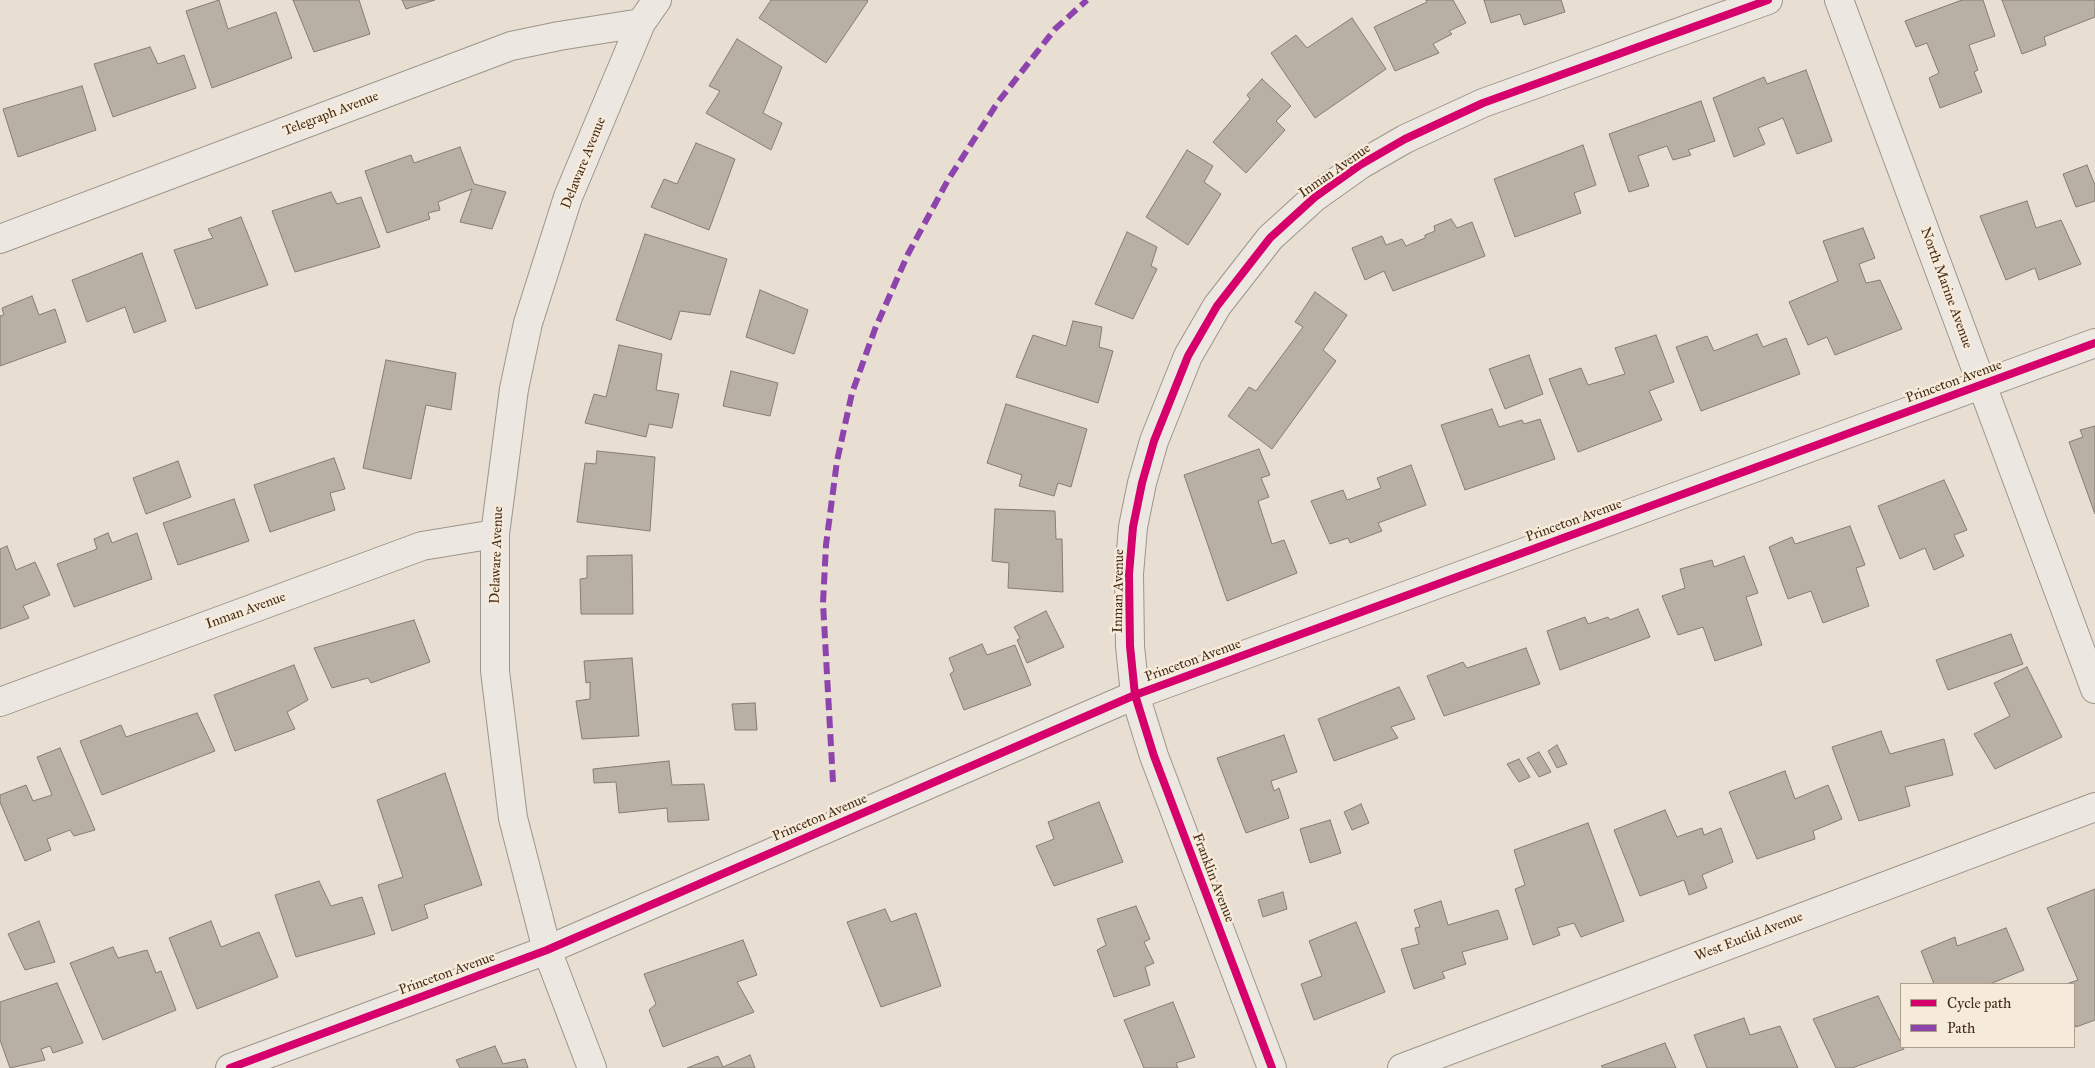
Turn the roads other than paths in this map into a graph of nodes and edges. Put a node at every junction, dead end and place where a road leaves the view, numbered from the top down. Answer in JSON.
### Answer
{"nodes":[{"id":1,"x":657,"y":0,"type":"edge"},
{"id":2,"x":1768,"y":0,"type":"edge"},
{"id":3,"x":1839,"y":0,"type":"edge"},
{"id":4,"x":641,"y":23,"type":"junction"},
{"id":5,"x":0,"y":239,"type":"edge"},
{"id":6,"x":2095,"y":343,"type":"edge"},
{"id":7,"x":1982,"y":385,"type":"junction"},
{"id":8,"x":495,"y":534,"type":"junction"},
{"id":9,"x":2095,"y":689,"type":"edge"},
{"id":10,"x":1135,"y":695,"type":"junction"},
{"id":11,"x":0,"y":702,"type":"edge"},
{"id":12,"x":2095,"y":807,"type":"edge"},
{"id":13,"x":547,"y":950,"type":"junction"},
{"id":14,"x":230,"y":1068,"type":"edge"},
{"id":15,"x":592,"y":1068,"type":"edge"},
{"id":16,"x":1272,"y":1068,"type":"edge"},
{"id":17,"x":1402,"y":1068,"type":"edge"}],
"edges":[{"from":1,"to":4,"type":"street"},
{"from":2,"to":10,"type":"street","name":"Inman Avenue"},
{"from":3,"to":7,"type":"street","name":"North Marine Avenue"},
{"from":4,"to":5,"type":"street","name":"Telegraph Avenue"},
{"from":4,"to":8,"type":"street","name":"Delaware Avenue"},
{"from":6,"to":7,"type":"street","name":"Princeton Avenue"},
{"from":7,"to":9,"type":"street","name":"North Marine Avenue"},
{"from":7,"to":10,"type":"street","name":"Princeton Avenue"},
{"from":8,"to":11,"type":"street","name":"Inman Avenue"},
{"from":8,"to":13,"type":"street","name":"Delaware Avenue"},
{"from":10,"to":13,"type":"street","name":"Princeton Avenue"},
{"from":10,"to":16,"type":"street","name":"Franklin Avenue"},
{"from":12,"to":17,"type":"street","name":"West Euclid Avenue"},
{"from":13,"to":14,"type":"street","name":"Princeton Avenue"},
{"from":13,"to":15,"type":"street","name":"Delaware Avenue"}]}
